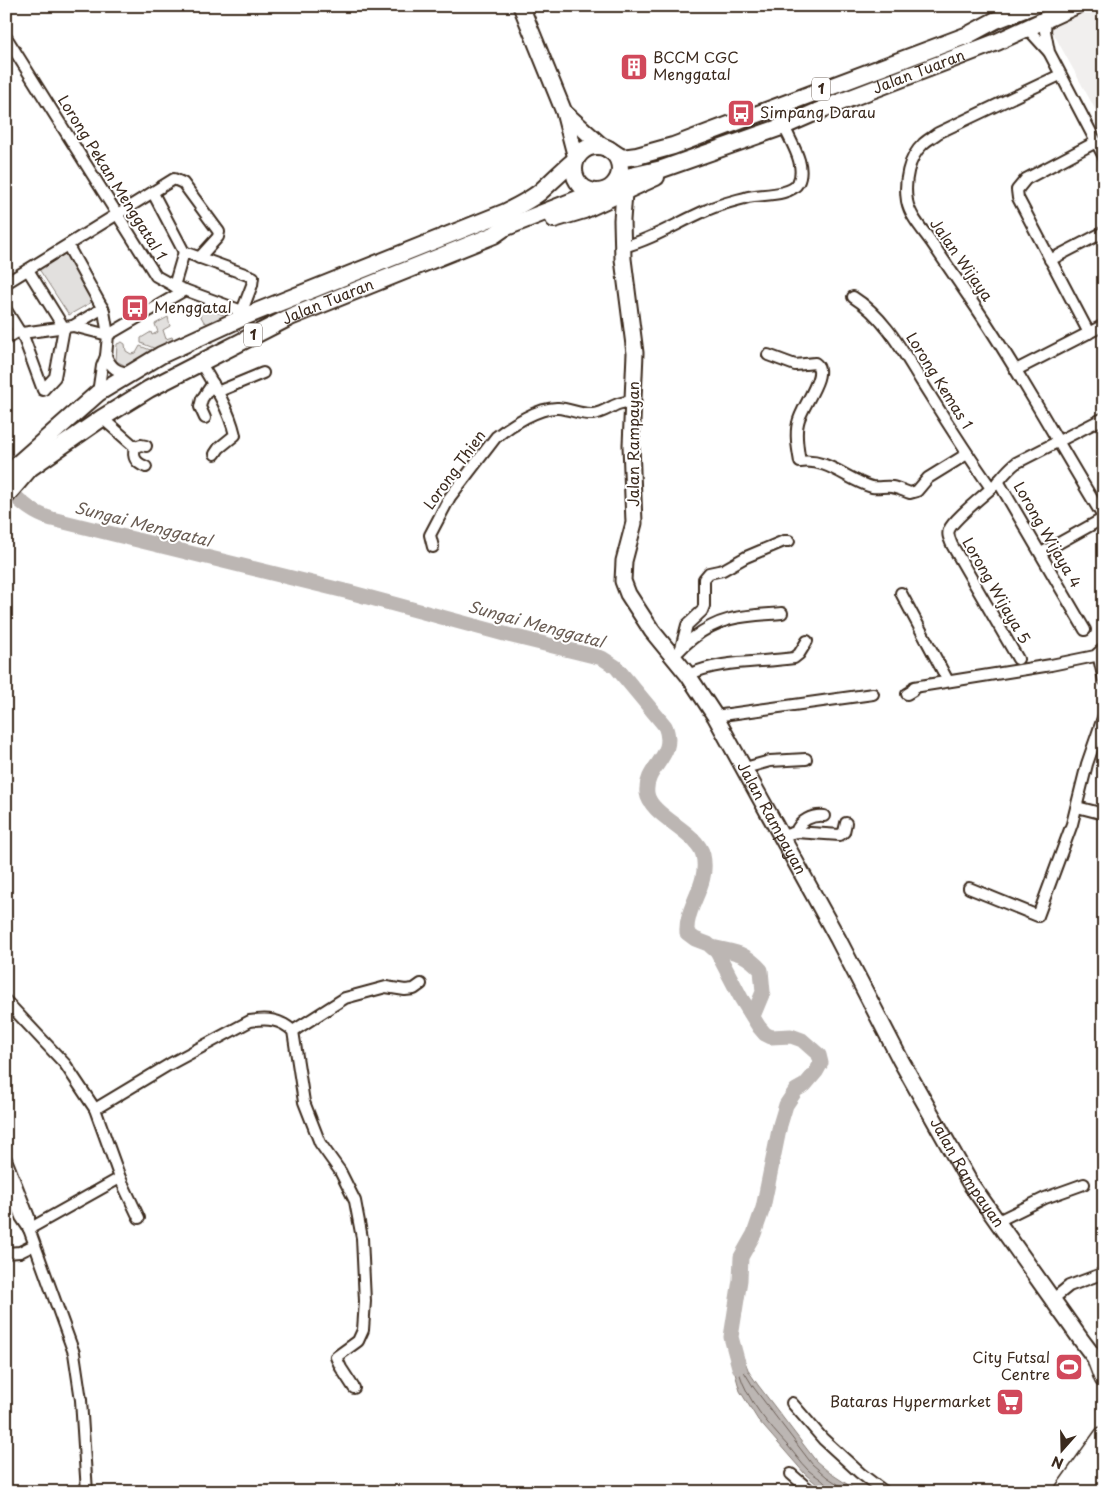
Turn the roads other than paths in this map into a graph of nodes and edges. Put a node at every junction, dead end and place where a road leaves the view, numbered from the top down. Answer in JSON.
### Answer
{"nodes":[{"id":1,"x":521,"y":6,"type":"edge"},
{"id":2,"x":1032,"y":6,"type":"edge"},
{"id":3,"x":1075,"y":6,"type":"edge"},
{"id":4,"x":1046,"y":20,"type":"junction"},
{"id":5,"x":1027,"y":28,"type":"junction"},
{"id":6,"x":6,"y":37,"type":"edge"},
{"id":7,"x":1049,"y":52,"type":"junction"},
{"id":8,"x":1060,"y":75,"type":"junction"},
{"id":9,"x":564,"y":112,"type":"junction"},
{"id":10,"x":784,"y":126,"type":"junction"},
{"id":11,"x":1096,"y":142,"type":"junction"},
{"id":12,"x":606,"y":148,"type":"junction"},
{"id":13,"x":1104,"y":157,"type":"edge"},
{"id":14,"x":576,"y":159,"type":"junction"},
{"id":15,"x":621,"y":186,"type":"junction"},
{"id":16,"x":153,"y":193,"type":"junction"},
{"id":17,"x":599,"y":197,"type":"junction"},
{"id":18,"x":117,"y":216,"type":"junction"},
{"id":19,"x":622,"y":220,"type":"junction"},
{"id":20,"x":1104,"y":232,"type":"edge"},
{"id":21,"x":487,"y":238,"type":"junction"},
{"id":22,"x":68,"y":246,"type":"junction"},
{"id":23,"x":623,"y":247,"type":"junction"},
{"id":24,"x":184,"y":252,"type":"junction"},
{"id":25,"x":198,"y":258,"type":"junction"},
{"id":26,"x":1050,"y":260,"type":"junction"},
{"id":27,"x":28,"y":270,"type":"junction"},
{"id":28,"x":6,"y":283,"type":"edge"},
{"id":29,"x":174,"y":286,"type":"junction"},
{"id":30,"x":313,"y":289,"type":"junction"},
{"id":31,"x":185,"y":290,"type":"junction"},
{"id":32,"x":853,"y":297,"type":"dead end"},
{"id":33,"x":103,"y":308,"type":"junction"},
{"id":34,"x":6,"y":310,"type":"edge"},
{"id":35,"x":244,"y":314,"type":"junction"},
{"id":36,"x":290,"y":317,"type":"junction"},
{"id":37,"x":1104,"y":325,"type":"edge"},
{"id":38,"x":68,"y":327,"type":"junction"},
{"id":39,"x":20,"y":332,"type":"junction"},
{"id":40,"x":1089,"y":333,"type":"junction"},
{"id":41,"x":108,"y":336,"type":"junction"},
{"id":42,"x":6,"y":339,"type":"edge"},
{"id":43,"x":768,"y":355,"type":"dead end"},
{"id":44,"x":106,"y":356,"type":"junction"},
{"id":45,"x":200,"y":362,"type":"junction"},
{"id":46,"x":1016,"y":370,"type":"junction"},
{"id":47,"x":264,"y":372,"type":"dead end"},
{"id":48,"x":130,"y":373,"type":"junction"},
{"id":49,"x":215,"y":387,"type":"junction"},
{"id":50,"x":98,"y":393,"type":"junction"},
{"id":51,"x":634,"y":401,"type":"junction"},
{"id":52,"x":102,"y":418,"type":"junction"},
{"id":53,"x":205,"y":418,"type":"dead end"},
{"id":54,"x":1104,"y":418,"type":"edge"},
{"id":55,"x":1057,"y":441,"type":"junction"},
{"id":56,"x":146,"y":446,"type":"dead end"},
{"id":57,"x":135,"y":447,"type":"junction"},
{"id":58,"x":215,"y":454,"type":"dead end"},
{"id":59,"x":967,"y":454,"type":"junction"},
{"id":60,"x":25,"y":465,"type":"junction"},
{"id":61,"x":146,"y":467,"type":"dead end"},
{"id":62,"x":6,"y":478,"type":"edge"},
{"id":63,"x":995,"y":484,"type":"junction"},
{"id":64,"x":6,"y":496,"type":"edge"},
{"id":65,"x":1104,"y":518,"type":"edge"},
{"id":66,"x":789,"y":541,"type":"dead end"},
{"id":67,"x":433,"y":547,"type":"dead end"},
{"id":68,"x":1040,"y":553,"type":"junction"},
{"id":69,"x":900,"y":593,"type":"dead end"},
{"id":70,"x":782,"y":613,"type":"dead end"},
{"id":71,"x":1085,"y":630,"type":"dead end"},
{"id":72,"x":807,"y":641,"type":"dead end"},
{"id":73,"x":1101,"y":651,"type":"edge"},
{"id":74,"x":677,"y":653,"type":"junction"},
{"id":75,"x":1018,"y":659,"type":"dead end"},
{"id":76,"x":688,"y":675,"type":"junction"},
{"id":77,"x":1104,"y":680,"type":"edge"},
{"id":78,"x":948,"y":681,"type":"junction"},
{"id":79,"x":873,"y":694,"type":"dead end"},
{"id":80,"x":907,"y":694,"type":"dead end"},
{"id":81,"x":1104,"y":715,"type":"edge"},
{"id":82,"x":716,"y":716,"type":"junction"},
{"id":83,"x":806,"y":758,"type":"dead end"},
{"id":84,"x":746,"y":768,"type":"junction"},
{"id":85,"x":1077,"y":807,"type":"junction"},
{"id":86,"x":1104,"y":814,"type":"edge"},
{"id":87,"x":824,"y":816,"type":"dead end"},
{"id":88,"x":846,"y":823,"type":"dead end"},
{"id":89,"x":789,"y":834,"type":"junction"},
{"id":90,"x":968,"y":888,"type":"dead end"},
{"id":91,"x":421,"y":984,"type":"dead end"},
{"id":92,"x":6,"y":1000,"type":"edge"},
{"id":93,"x":293,"y":1031,"type":"junction"},
{"id":94,"x":95,"y":1108,"type":"junction"},
{"id":95,"x":6,"y":1159,"type":"edge"},
{"id":96,"x":6,"y":1177,"type":"edge"},
{"id":97,"x":120,"y":1178,"type":"junction"},
{"id":98,"x":1084,"y":1184,"type":"dead end"},
{"id":99,"x":139,"y":1218,"type":"dead end"},
{"id":100,"x":998,"y":1221,"type":"junction"},
{"id":101,"x":29,"y":1229,"type":"junction"},
{"id":102,"x":34,"y":1245,"type":"junction"},
{"id":103,"x":6,"y":1253,"type":"edge"},
{"id":104,"x":1104,"y":1274,"type":"edge"},
{"id":105,"x":1052,"y":1300,"type":"junction"},
{"id":106,"x":1102,"y":1369,"type":"edge"},
{"id":107,"x":354,"y":1388,"type":"dead end"},
{"id":108,"x":792,"y":1402,"type":"dead end"},
{"id":109,"x":1104,"y":1436,"type":"edge"},
{"id":110,"x":1104,"y":1465,"type":"edge"},
{"id":111,"x":791,"y":1474,"type":"dead end"},
{"id":112,"x":87,"y":1492,"type":"edge"},
{"id":113,"x":812,"y":1492,"type":"edge"},
{"id":114,"x":885,"y":1492,"type":"edge"},
{"id":115,"x":1064,"y":1492,"type":"edge"},
{"id":116,"x":1085,"y":1492,"type":"edge"}],
"edges":[{"from":1,"to":9,"type":"street"},
{"from":2,"to":12,"type":"main road","name":"Jalan Tuaran","number":"1"},
{"from":3,"to":4,"type":"main road","name":"Jalan Tuaran","number":"1"},
{"from":4,"to":5,"type":"main road","name":"Jalan Tuaran","number":"1"},
{"from":4,"to":7,"type":"street"},
{"from":5,"to":7,"type":"street"},
{"from":5,"to":10,"type":"main road","name":"Jalan Tuaran","number":"1"},
{"from":6,"to":18,"type":"street","name":"Lorong Pekan Menggatal 1"},
{"from":7,"to":8,"type":"street"},
{"from":8,"to":11,"type":"street"},
{"from":8,"to":46,"type":"street","name":"Jalan Wijaya"},
{"from":9,"to":12,"type":"street"},
{"from":9,"to":14,"type":"street"},
{"from":10,"to":15,"type":"main road","name":"Jalan Tuaran","number":"1"},
{"from":10,"to":23,"type":"street"},
{"from":11,"to":13,"type":"street"},
{"from":11,"to":26,"type":"street"},
{"from":12,"to":14,"type":"main road","number":"1"},
{"from":12,"to":15,"type":"main road"},
{"from":14,"to":17,"type":"main road"},
{"from":14,"to":30,"type":"main road","name":"Jalan Tuaran","number":"1"},
{"from":15,"to":17,"type":"main road","number":"1"},
{"from":15,"to":19,"type":"street","name":"Jalan Rampayan"},
{"from":16,"to":18,"type":"street"},
{"from":16,"to":24,"type":"street"},
{"from":16,"to":25,"type":"street"},
{"from":17,"to":19,"type":"street"},
{"from":17,"to":21,"type":"main road","name":"Jalan Tuaran","number":"1"},
{"from":18,"to":22,"type":"street"},
{"from":18,"to":29,"type":"street","name":"Lorong Pekan Menggatal 1"},
{"from":19,"to":23,"type":"street","name":"Jalan Rampayan"},
{"from":20,"to":26,"type":"street"},
{"from":21,"to":30,"type":"main road"},
{"from":21,"to":36,"type":"main road","name":"Jalan Tuaran","number":"1"},
{"from":22,"to":27,"type":"street"},
{"from":22,"to":33,"type":"street"},
{"from":23,"to":51,"type":"street","name":"Jalan Rampayan"},
{"from":24,"to":25,"type":"street"},
{"from":24,"to":29,"type":"street"},
{"from":25,"to":35,"type":"street"},
{"from":26,"to":40,"type":"street"},
{"from":27,"to":28,"type":"street"},
{"from":27,"to":38,"type":"street"},
{"from":29,"to":31,"type":"street","name":"Lorong Pekan Menggatal 1"},
{"from":30,"to":35,"type":"main road","name":"Jalan Tuaran","number":"1"},
{"from":31,"to":35,"type":"street","name":"Lorong Pekan Menggatal 1"},
{"from":31,"to":41,"type":"street"},
{"from":32,"to":59,"type":"street","name":"Lorong Kemas 1"},
{"from":33,"to":38,"type":"street"},
{"from":33,"to":41,"type":"street"},
{"from":34,"to":39,"type":"street"},
{"from":35,"to":48,"type":"main road","name":"Jalan Tuaran","number":"1"},
{"from":36,"to":45,"type":"main road","name":"Jalan Tuaran","number":"1"},
{"from":36,"to":48,"type":"main road"},
{"from":37,"to":40,"type":"street"},
{"from":38,"to":39,"type":"street"},
{"from":38,"to":39,"type":"street"},
{"from":38,"to":41,"type":"street"},
{"from":39,"to":42,"type":"street"},
{"from":40,"to":46,"type":"street"},
{"from":41,"to":44,"type":"street"},
{"from":43,"to":59,"type":"street"},
{"from":44,"to":48,"type":"street"},
{"from":44,"to":50,"type":"street"},
{"from":45,"to":49,"type":"street"},
{"from":45,"to":52,"type":"main road","name":"Jalan Tuaran","number":"1"},
{"from":46,"to":55,"type":"street","name":"Jalan Wijaya"},
{"from":47,"to":49,"type":"street"},
{"from":48,"to":50,"type":"main road","name":"Jalan Tuaran","number":"1"},
{"from":49,"to":53,"type":"street"},
{"from":49,"to":58,"type":"street"},
{"from":50,"to":60,"type":"main road","name":"Jalan Tuaran","number":"1"},
{"from":51,"to":67,"type":"street","name":"Lorong Thien"},
{"from":51,"to":74,"type":"street","name":"Jalan Rampayan"},
{"from":52,"to":57,"type":"street"},
{"from":52,"to":60,"type":"main road","name":"Jalan Tuaran","number":"1"},
{"from":54,"to":55,"type":"street","name":"Lorong Wijaya 5"},
{"from":55,"to":63,"type":"street","name":"Lorong Wijaya 5"},
{"from":55,"to":65,"type":"street","name":"Jalan Wijaya"},
{"from":56,"to":57,"type":"street"},
{"from":57,"to":61,"type":"street"},
{"from":59,"to":63,"type":"street","name":"Lorong Kemas 1"},
{"from":60,"to":62,"type":"main road","name":"Jalan Tuaran","number":"1"},
{"from":60,"to":64,"type":"main road","name":"Jalan Tuaran","number":"1"},
{"from":63,"to":68,"type":"street","name":"Lorong Wijaya 4"},
{"from":63,"to":75,"type":"street","name":"Lorong Wijaya 5"},
{"from":65,"to":68,"type":"street"},
{"from":66,"to":74,"type":"street"},
{"from":68,"to":71,"type":"street","name":"Lorong Wijaya 4"},
{"from":69,"to":78,"type":"street"},
{"from":70,"to":74,"type":"street"},
{"from":72,"to":76,"type":"street"},
{"from":73,"to":77,"type":"street"},
{"from":73,"to":78,"type":"street"},
{"from":74,"to":76,"type":"street","name":"Jalan Rampayan"},
{"from":76,"to":82,"type":"street","name":"Jalan Rampayan"},
{"from":78,"to":80,"type":"street"},
{"from":79,"to":82,"type":"street"},
{"from":81,"to":85,"type":"street"},
{"from":82,"to":84,"type":"street","name":"Jalan Rampayan"},
{"from":83,"to":84,"type":"street"},
{"from":84,"to":89,"type":"street","name":"Jalan Rampayan"},
{"from":85,"to":86,"type":"street"},
{"from":85,"to":90,"type":"street"},
{"from":87,"to":89,"type":"street"},
{"from":88,"to":89,"type":"street"},
{"from":89,"to":100,"type":"street","name":"Jalan Rampayan"},
{"from":91,"to":93,"type":"street"},
{"from":92,"to":94,"type":"street"},
{"from":93,"to":94,"type":"street"},
{"from":93,"to":107,"type":"street"},
{"from":94,"to":97,"type":"street"},
{"from":95,"to":101,"type":"street"},
{"from":96,"to":101,"type":"street"},
{"from":97,"to":99,"type":"street"},
{"from":97,"to":101,"type":"street"},
{"from":98,"to":100,"type":"street"},
{"from":100,"to":105,"type":"street","name":"Jalan Rampayan"},
{"from":101,"to":102,"type":"street"},
{"from":102,"to":103,"type":"street"},
{"from":102,"to":112,"type":"street"},
{"from":104,"to":105,"type":"street"},
{"from":105,"to":106,"type":"street","name":"Jalan Rampayan"},
{"from":108,"to":114,"type":"street"},
{"from":109,"to":115,"type":"highway"},
{"from":110,"to":116,"type":"highway"},
{"from":111,"to":113,"type":"street"}]}
